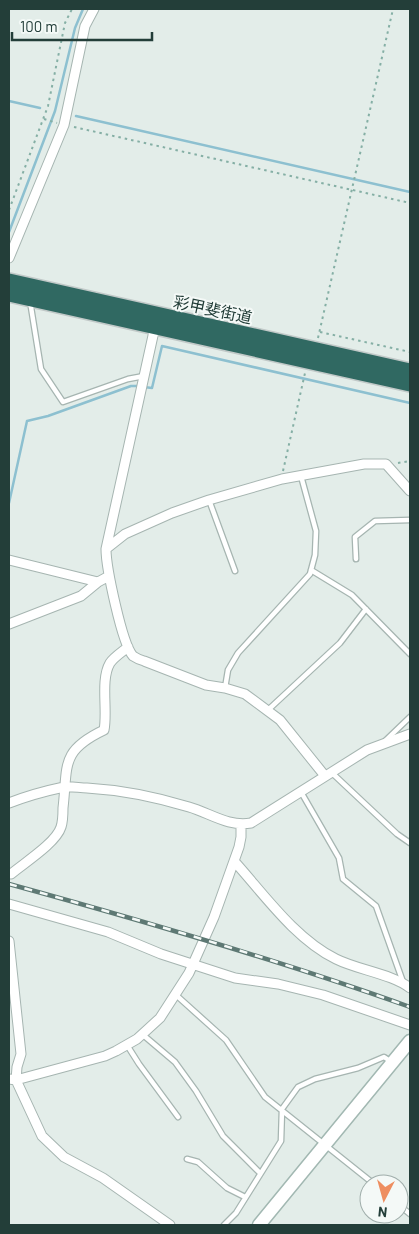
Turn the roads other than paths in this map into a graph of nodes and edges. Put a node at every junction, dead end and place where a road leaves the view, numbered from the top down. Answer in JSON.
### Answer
{"nodes":[{"id":1,"x":94,"y":9,"type":"edge"},
{"id":2,"x":9,"y":258,"type":"edge"},
{"id":3,"x":9,"y":281,"type":"edge"},
{"id":4,"x":9,"y":294,"type":"edge"},
{"id":5,"x":29,"y":299,"type":"junction"},
{"id":6,"x":156,"y":321,"type":"junction"},
{"id":7,"x":410,"y":371,"type":"edge"},
{"id":8,"x":144,"y":378,"type":"junction"},
{"id":9,"x":410,"y":384,"type":"edge"},
{"id":10,"x":301,"y":476,"type":"junction"},
{"id":11,"x":410,"y":491,"type":"edge"},
{"id":12,"x":209,"y":500,"type":"junction"},
{"id":13,"x":410,"y":520,"type":"edge"},
{"id":14,"x":106,"y":550,"type":"junction"},
{"id":15,"x":356,"y":559,"type":"dead end"},
{"id":16,"x":9,"y":560,"type":"edge"},
{"id":17,"x":311,"y":570,"type":"junction"},
{"id":18,"x":235,"y":571,"type":"dead end"},
{"id":19,"x":109,"y":576,"type":"junction"},
{"id":20,"x":98,"y":582,"type":"junction"},
{"id":21,"x":366,"y":609,"type":"junction"},
{"id":22,"x":9,"y":624,"type":"edge"},
{"id":23,"x":128,"y":647,"type":"junction"},
{"id":24,"x":410,"y":654,"type":"edge"},
{"id":25,"x":225,"y":688,"type":"junction"},
{"id":26,"x":268,"y":710,"type":"junction"},
{"id":27,"x":410,"y":717,"type":"edge"},
{"id":28,"x":410,"y":734,"type":"edge"},
{"id":29,"x":383,"y":743,"type":"junction"},
{"id":30,"x":328,"y":774,"type":"junction"},
{"id":31,"x":66,"y":787,"type":"junction"},
{"id":32,"x":301,"y":791,"type":"junction"},
{"id":33,"x":9,"y":803,"type":"edge"},
{"id":34,"x":241,"y":824,"type":"junction"},
{"id":35,"x":410,"y":843,"type":"edge"},
{"id":36,"x":234,"y":861,"type":"junction"},
{"id":37,"x":11,"y":874,"type":"dead end"},
{"id":38,"x":9,"y":904,"type":"edge"},
{"id":39,"x":9,"y":941,"type":"edge"},
{"id":40,"x":193,"y":964,"type":"junction"},
{"id":41,"x":407,"y":985,"type":"edge"},
{"id":42,"x":176,"y":995,"type":"junction"},
{"id":43,"x":410,"y":1025,"type":"edge"},
{"id":44,"x":142,"y":1034,"type":"junction"},
{"id":45,"x":410,"y":1041,"type":"edge"},
{"id":46,"x":127,"y":1045,"type":"junction"},
{"id":47,"x":393,"y":1063,"type":"junction"},
{"id":48,"x":13,"y":1080,"type":"edge"},
{"id":49,"x":282,"y":1109,"type":"junction"},
{"id":50,"x":178,"y":1118,"type":"dead end"},
{"id":51,"x":326,"y":1145,"type":"junction"},
{"id":52,"x":187,"y":1159,"type":"dead end"},
{"id":53,"x":260,"y":1173,"type":"junction"},
{"id":54,"x":362,"y":1174,"type":"edge"},
{"id":55,"x":245,"y":1197,"type":"junction"},
{"id":56,"x":170,"y":1225,"type":"edge"},
{"id":57,"x":224,"y":1225,"type":"edge"},
{"id":58,"x":259,"y":1225,"type":"edge"}],
"edges":[{"from":1,"to":2,"type":"street"},
{"from":3,"to":6,"type":"highway","name":"彩甲斐街道"},
{"from":4,"to":5,"type":"highway","name":"彩甲斐街道"},
{"from":5,"to":6,"type":"highway","name":"彩甲斐街道"},
{"from":5,"to":8,"type":"lane"},
{"from":6,"to":7,"type":"highway","name":"彩甲斐街道"},
{"from":6,"to":8,"type":"street"},
{"from":6,"to":9,"type":"highway","name":"彩甲斐街道"},
{"from":8,"to":14,"type":"street"},
{"from":10,"to":11,"type":"street"},
{"from":10,"to":12,"type":"street"},
{"from":10,"to":17,"type":"lane"},
{"from":12,"to":14,"type":"street"},
{"from":12,"to":18,"type":"lane"},
{"from":13,"to":15,"type":"lane"},
{"from":14,"to":19,"type":"street"},
{"from":16,"to":20,"type":"street"},
{"from":17,"to":21,"type":"lane"},
{"from":17,"to":25,"type":"lane"},
{"from":19,"to":20,"type":"street"},
{"from":19,"to":23,"type":"street"},
{"from":20,"to":22,"type":"street"},
{"from":21,"to":24,"type":"lane"},
{"from":21,"to":26,"type":"lane"},
{"from":23,"to":25,"type":"street"},
{"from":23,"to":31,"type":"street"},
{"from":25,"to":26,"type":"street"},
{"from":26,"to":30,"type":"street"},
{"from":27,"to":29,"type":"lane"},
{"from":28,"to":29,"type":"street"},
{"from":29,"to":30,"type":"street"},
{"from":30,"to":32,"type":"street"},
{"from":30,"to":35,"type":"lane"},
{"from":31,"to":33,"type":"street"},
{"from":31,"to":34,"type":"street"},
{"from":31,"to":37,"type":"street"},
{"from":32,"to":34,"type":"street"},
{"from":32,"to":41,"type":"lane"},
{"from":34,"to":36,"type":"street"},
{"from":36,"to":40,"type":"street"},
{"from":36,"to":41,"type":"street"},
{"from":38,"to":40,"type":"street"},
{"from":39,"to":48,"type":"street"},
{"from":40,"to":42,"type":"street"},
{"from":40,"to":43,"type":"street"},
{"from":42,"to":44,"type":"street"},
{"from":42,"to":49,"type":"lane"},
{"from":44,"to":46,"type":"street"},
{"from":44,"to":53,"type":"lane"},
{"from":45,"to":47,"type":"street"},
{"from":46,"to":48,"type":"street"},
{"from":46,"to":50,"type":"lane"},
{"from":47,"to":49,"type":"lane"},
{"from":47,"to":51,"type":"street"},
{"from":48,"to":56,"type":"street"},
{"from":49,"to":51,"type":"lane"},
{"from":49,"to":53,"type":"lane"},
{"from":51,"to":54,"type":"lane"},
{"from":51,"to":58,"type":"street"},
{"from":52,"to":55,"type":"lane"},
{"from":53,"to":55,"type":"lane"},
{"from":55,"to":57,"type":"lane"}]}
